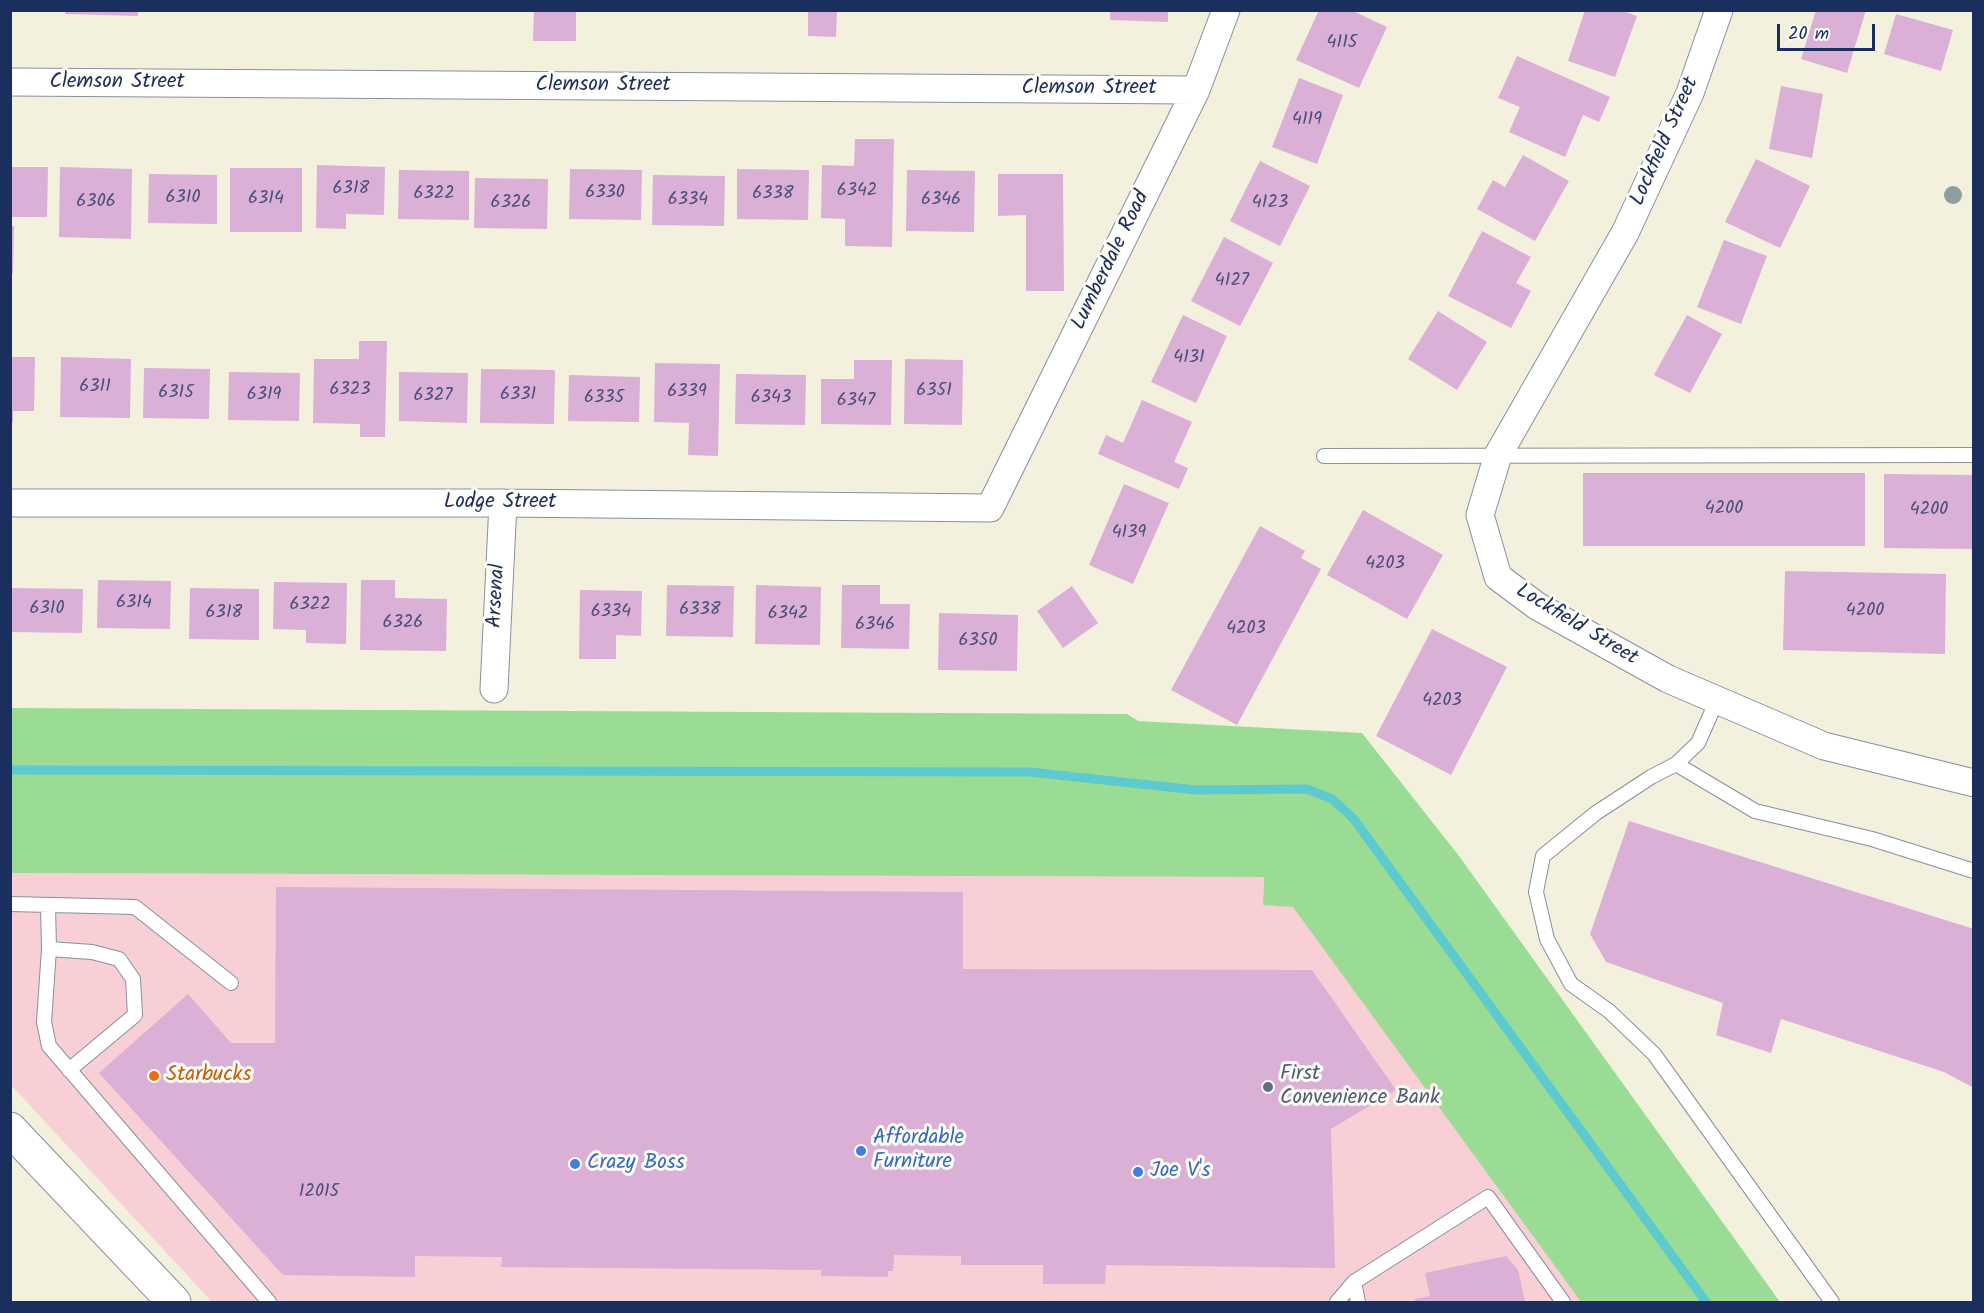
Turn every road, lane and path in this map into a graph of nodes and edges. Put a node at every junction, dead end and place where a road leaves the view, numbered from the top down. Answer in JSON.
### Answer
{"nodes":[{"id":1,"x":1226,"y":10,"type":"edge"},
{"id":2,"x":1719,"y":10,"type":"edge"},
{"id":3,"x":10,"y":82,"type":"edge"},
{"id":4,"x":1196,"y":90,"type":"junction"},
{"id":5,"x":1498,"y":455,"type":"junction"},
{"id":6,"x":1974,"y":455,"type":"edge"},
{"id":7,"x":1324,"y":456,"type":"dead end"},
{"id":8,"x":10,"y":503,"type":"edge"},
{"id":9,"x":503,"y":503,"type":"junction"},
{"id":10,"x":990,"y":508,"type":"joint"},
{"id":11,"x":494,"y":688,"type":"dead end"},
{"id":12,"x":1717,"y":700,"type":"junction"},
{"id":13,"x":1676,"y":764,"type":"junction"},
{"id":14,"x":1974,"y":783,"type":"edge"},
{"id":15,"x":1974,"y":871,"type":"edge"},
{"id":16,"x":10,"y":904,"type":"edge"},
{"id":17,"x":48,"y":905,"type":"junction"},
{"id":18,"x":49,"y":949,"type":"junction"},
{"id":19,"x":231,"y":983,"type":"dead end"},
{"id":20,"x":69,"y":1070,"type":"junction"},
{"id":21,"x":10,"y":1129,"type":"edge"},
{"id":22,"x":1354,"y":1282,"type":"junction"},
{"id":23,"x":174,"y":1302,"type":"edge"},
{"id":24,"x":269,"y":1302,"type":"edge"},
{"id":25,"x":1337,"y":1302,"type":"edge"},
{"id":26,"x":1358,"y":1302,"type":"edge"},
{"id":27,"x":1563,"y":1302,"type":"edge"},
{"id":28,"x":1832,"y":1302,"type":"edge"}],
"edges":[{"from":1,"to":4,"type":"street","name":"Lumberdale Road"},
{"from":2,"to":5,"type":"street","name":"Lockfield Street"},
{"from":3,"to":4,"type":"street","name":"Clemson Street"},
{"from":4,"to":10,"type":"street","name":"Lumberdale Road"},
{"from":5,"to":6,"type":"lane"},
{"from":5,"to":7,"type":"lane"},
{"from":5,"to":12,"type":"street","name":"Lockfield Street"},
{"from":8,"to":9,"type":"street","name":"Lodge Street"},
{"from":9,"to":10,"type":"street","name":"Lodge Street"},
{"from":9,"to":11,"type":"street","name":"Arsenal"},
{"from":12,"to":13,"type":"lane"},
{"from":12,"to":14,"type":"street","name":"Lockfield Street"},
{"from":13,"to":15,"type":"lane"},
{"from":13,"to":28,"type":"lane"},
{"from":16,"to":17,"type":"lane"},
{"from":17,"to":18,"type":"lane"},
{"from":17,"to":19,"type":"lane"},
{"from":18,"to":20,"type":"lane"},
{"from":18,"to":20,"type":"lane"},
{"from":20,"to":24,"type":"lane"},
{"from":21,"to":23,"type":"main road"},
{"from":22,"to":25,"type":"lane"},
{"from":22,"to":26,"type":"lane"},
{"from":22,"to":27,"type":"lane"}]}
